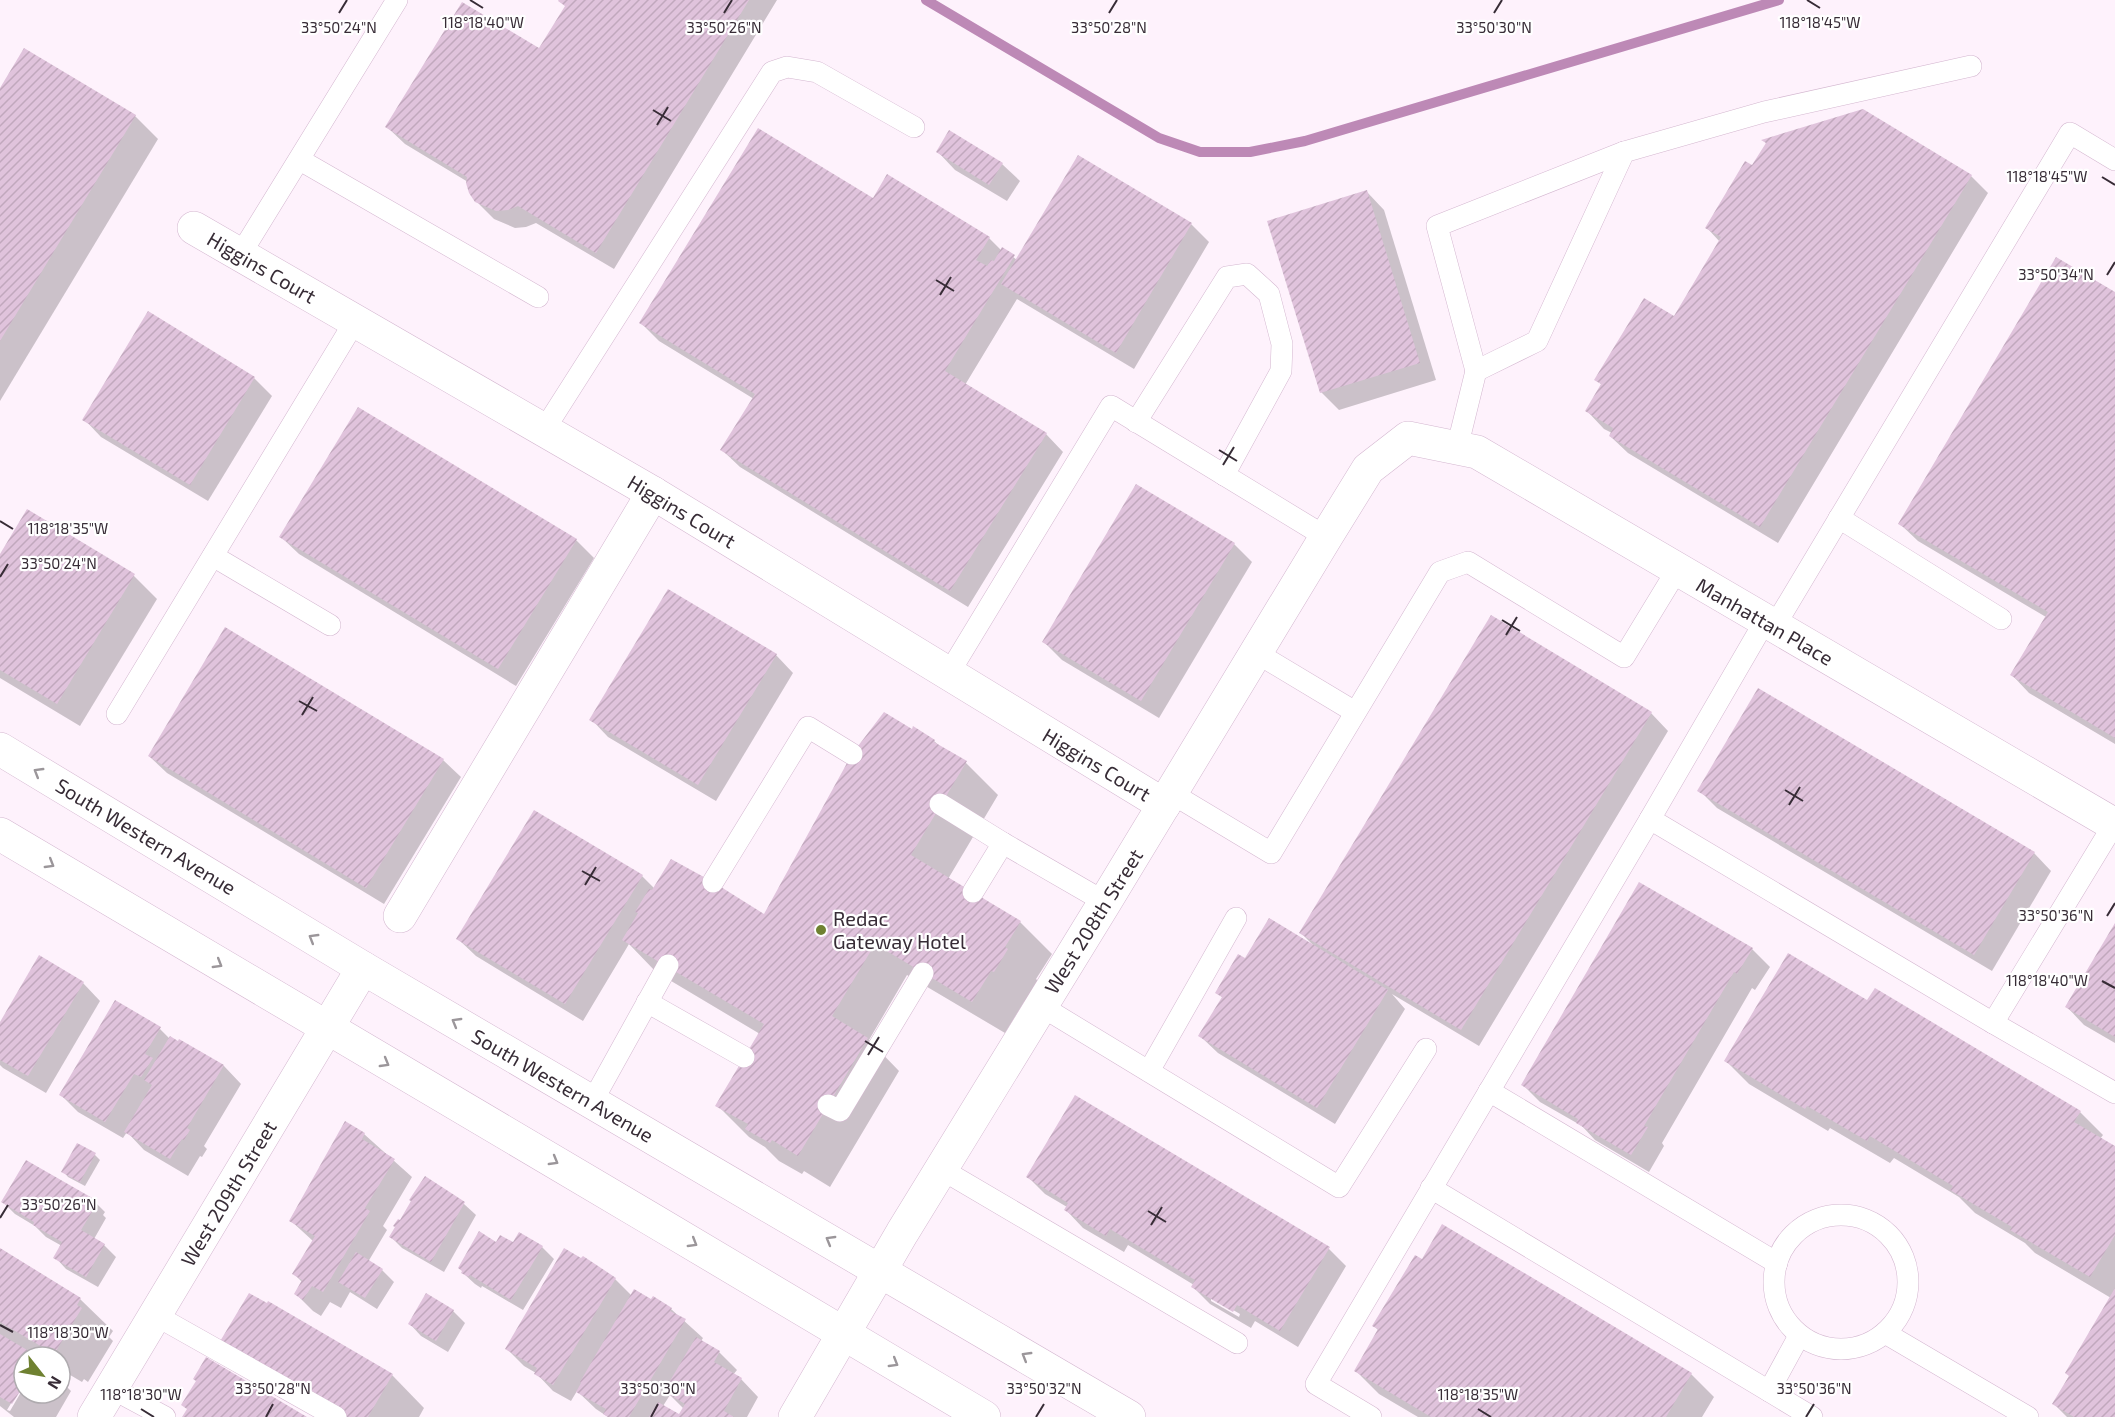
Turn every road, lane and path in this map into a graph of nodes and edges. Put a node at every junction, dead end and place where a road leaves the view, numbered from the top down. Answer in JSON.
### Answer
{"nodes":[{"id":1,"x":397,"y":0,"type":"edge"},
{"id":2,"x":1971,"y":66,"type":"dead end"},
{"id":3,"x":914,"y":127,"type":"dead end"},
{"id":4,"x":1624,"y":152,"type":"junction"},
{"id":5,"x":300,"y":160,"type":"junction"},
{"id":6,"x":2115,"y":160,"type":"edge"},
{"id":7,"x":194,"y":228,"type":"dead end"},
{"id":8,"x":240,"y":255,"type":"junction"},
{"id":9,"x":538,"y":297,"type":"dead end"},
{"id":10,"x":355,"y":321,"type":"junction"},
{"id":11,"x":1476,"y":371,"type":"junction"},
{"id":12,"x":1136,"y":422,"type":"junction"},
{"id":13,"x":544,"y":430,"type":"junction"},
{"id":14,"x":1408,"y":438,"type":"joint"},
{"id":15,"x":1457,"y":448,"type":"junction"},
{"id":16,"x":1224,"y":476,"type":"junction"},
{"id":17,"x":653,"y":493,"type":"junction"},
{"id":18,"x":1839,"y":518,"type":"junction"},
{"id":19,"x":1326,"y":537,"type":"junction"},
{"id":20,"x":213,"y":556,"type":"junction"},
{"id":21,"x":1677,"y":570,"type":"junction"},
{"id":22,"x":2001,"y":619,"type":"dead end"},
{"id":23,"x":1769,"y":624,"type":"junction"},
{"id":24,"x":330,"y":625,"type":"dead end"},
{"id":25,"x":1255,"y":652,"type":"junction"},
{"id":26,"x":949,"y":673,"type":"junction"},
{"id":27,"x":1355,"y":712,"type":"junction"},
{"id":28,"x":117,"y":714,"type":"dead end"},
{"id":29,"x":0,"y":749,"type":"edge"},
{"id":30,"x":852,"y":754,"type":"dead end"},
{"id":31,"x":1167,"y":799,"type":"junction"},
{"id":32,"x":940,"y":804,"type":"dead end"},
{"id":33,"x":1650,"y":819,"type":"junction"},
{"id":34,"x":2115,"y":825,"type":"edge"},
{"id":35,"x":0,"y":834,"type":"edge"},
{"id":36,"x":1003,"y":843,"type":"junction"},
{"id":37,"x":713,"y":882,"type":"dead end"},
{"id":38,"x":973,"y":892,"type":"dead end"},
{"id":39,"x":1105,"y":902,"type":"junction"},
{"id":40,"x":400,"y":916,"type":"dead end"},
{"id":41,"x":1236,"y":918,"type":"dead end"},
{"id":42,"x":668,"y":965,"type":"dead end"},
{"id":43,"x":363,"y":968,"type":"junction"},
{"id":44,"x":923,"y":973,"type":"dead end"},
{"id":45,"x":647,"y":1002,"type":"junction"},
{"id":46,"x":1041,"y":1006,"type":"junction"},
{"id":47,"x":1993,"y":1023,"type":"junction"},
{"id":48,"x":327,"y":1029,"type":"junction"},
{"id":49,"x":1426,"y":1049,"type":"dead end"},
{"id":50,"x":744,"y":1057,"type":"dead end"},
{"id":51,"x":1149,"y":1071,"type":"junction"},
{"id":52,"x":1489,"y":1091,"type":"junction"},
{"id":53,"x":2115,"y":1094,"type":"edge"},
{"id":54,"x":592,"y":1102,"type":"junction"},
{"id":55,"x":828,"y":1105,"type":"dead end"},
{"id":56,"x":941,"y":1169,"type":"junction"},
{"id":57,"x":1431,"y":1188,"type":"junction"},
{"id":58,"x":1777,"y":1263,"type":"junction"},
{"id":59,"x":880,"y":1270,"type":"junction"},
{"id":60,"x":155,"y":1315,"type":"junction"},
{"id":61,"x":844,"y":1333,"type":"junction"},
{"id":62,"x":1885,"y":1333,"type":"junction"},
{"id":63,"x":1799,"y":1335,"type":"junction"},
{"id":64,"x":1237,"y":1344,"type":"dead end"},
{"id":65,"x":111,"y":1388,"type":"junction"},
{"id":66,"x":1769,"y":1391,"type":"junction"},
{"id":67,"x":94,"y":1417,"type":"edge"},
{"id":68,"x":165,"y":1417,"type":"edge"},
{"id":69,"x":336,"y":1417,"type":"edge"},
{"id":70,"x":795,"y":1417,"type":"edge"},
{"id":71,"x":984,"y":1417,"type":"edge"},
{"id":72,"x":1129,"y":1417,"type":"edge"},
{"id":73,"x":1371,"y":1417,"type":"edge"},
{"id":74,"x":1812,"y":1417,"type":"edge"},
{"id":75,"x":2028,"y":1417,"type":"edge"}],
"edges":[{"from":1,"to":5,"type":"lane"},
{"from":2,"to":4,"type":"lane"},
{"from":3,"to":13,"type":"lane"},
{"from":4,"to":11,"type":"lane"},
{"from":4,"to":11,"type":"lane"},
{"from":5,"to":8,"type":"lane"},
{"from":5,"to":9,"type":"lane"},
{"from":6,"to":18,"type":"lane"},
{"from":7,"to":8,"type":"street","name":"Higgins Court"},
{"from":8,"to":10,"type":"street","name":"Higgins Court"},
{"from":10,"to":13,"type":"street","name":"Higgins Court"},
{"from":10,"to":20,"type":"lane"},
{"from":11,"to":15,"type":"lane"},
{"from":12,"to":16,"type":"lane"},
{"from":12,"to":16,"type":"lane"},
{"from":12,"to":26,"type":"lane"},
{"from":13,"to":17,"type":"street","name":"Higgins Court"},
{"from":14,"to":15,"type":"street","name":"Manhattan Place"},
{"from":14,"to":19,"type":"street","name":"West 208th Street"},
{"from":15,"to":21,"type":"street","name":"Manhattan Place"},
{"from":16,"to":19,"type":"lane"},
{"from":17,"to":26,"type":"street","name":"Higgins Court"},
{"from":17,"to":40,"type":"street"},
{"from":18,"to":22,"type":"lane"},
{"from":18,"to":23,"type":"lane"},
{"from":19,"to":25,"type":"street","name":"West 208th Street"},
{"from":20,"to":24,"type":"lane"},
{"from":20,"to":28,"type":"lane"},
{"from":21,"to":23,"type":"street","name":"Manhattan Place"},
{"from":21,"to":27,"type":"lane"},
{"from":23,"to":33,"type":"lane"},
{"from":23,"to":34,"type":"street","name":"Manhattan Place"},
{"from":25,"to":27,"type":"lane"},
{"from":25,"to":31,"type":"street","name":"West 208th Street"},
{"from":26,"to":31,"type":"street","name":"Higgins Court"},
{"from":27,"to":31,"type":"lane"},
{"from":43,"to":29,"type":"street","name":"South Western Avenue","one_way":true},
{"from":30,"to":37,"type":"lane"},
{"from":31,"to":39,"type":"street","name":"West 208th Street"},
{"from":32,"to":36,"type":"lane"},
{"from":33,"to":47,"type":"lane"},
{"from":33,"to":52,"type":"lane"},
{"from":34,"to":47,"type":"lane"},
{"from":35,"to":48,"type":"street","one_way":true},
{"from":36,"to":38,"type":"lane"},
{"from":36,"to":39,"type":"lane"},
{"from":39,"to":46,"type":"street","name":"West 208th Street"},
{"from":41,"to":51,"type":"lane"},
{"from":42,"to":45,"type":"lane"},
{"from":43,"to":48,"type":"street","name":"West 209th Street"},
{"from":54,"to":43,"type":"street","name":"South Western Avenue","one_way":true},
{"from":44,"to":55,"type":"lane"},
{"from":45,"to":50,"type":"lane"},
{"from":45,"to":54,"type":"lane"},
{"from":46,"to":51,"type":"lane"},
{"from":46,"to":56,"type":"street","name":"West 208th Street"},
{"from":47,"to":53,"type":"lane"},
{"from":48,"to":60,"type":"street","name":"West 209th Street"},
{"from":48,"to":61,"type":"street","one_way":true},
{"from":49,"to":51,"type":"lane"},
{"from":52,"to":57,"type":"lane"},
{"from":52,"to":58,"type":"lane"},
{"from":59,"to":54,"type":"street","name":"South Western Avenue","one_way":true},
{"from":56,"to":59,"type":"street","name":"West 208th Street"},
{"from":56,"to":64,"type":"lane"},
{"from":57,"to":66,"type":"lane"},
{"from":57,"to":73,"type":"lane"},
{"from":58,"to":62,"type":"lane"},
{"from":58,"to":63,"type":"lane"},
{"from":59,"to":61,"type":"street","name":"West 208th Street"},
{"from":72,"to":59,"type":"street","name":"South Western Avenue","one_way":true},
{"from":60,"to":65,"type":"street","name":"West 209th Street"},
{"from":60,"to":69,"type":"lane"},
{"from":61,"to":70,"type":"street","name":"West 208th Street"},
{"from":61,"to":71,"type":"street","one_way":true},
{"from":62,"to":63,"type":"lane"},
{"from":62,"to":75,"type":"lane"},
{"from":63,"to":66,"type":"lane"},
{"from":65,"to":67,"type":"street","name":"West 209th Street"},
{"from":65,"to":68,"type":"lane"},
{"from":66,"to":74,"type":"lane"}]}
